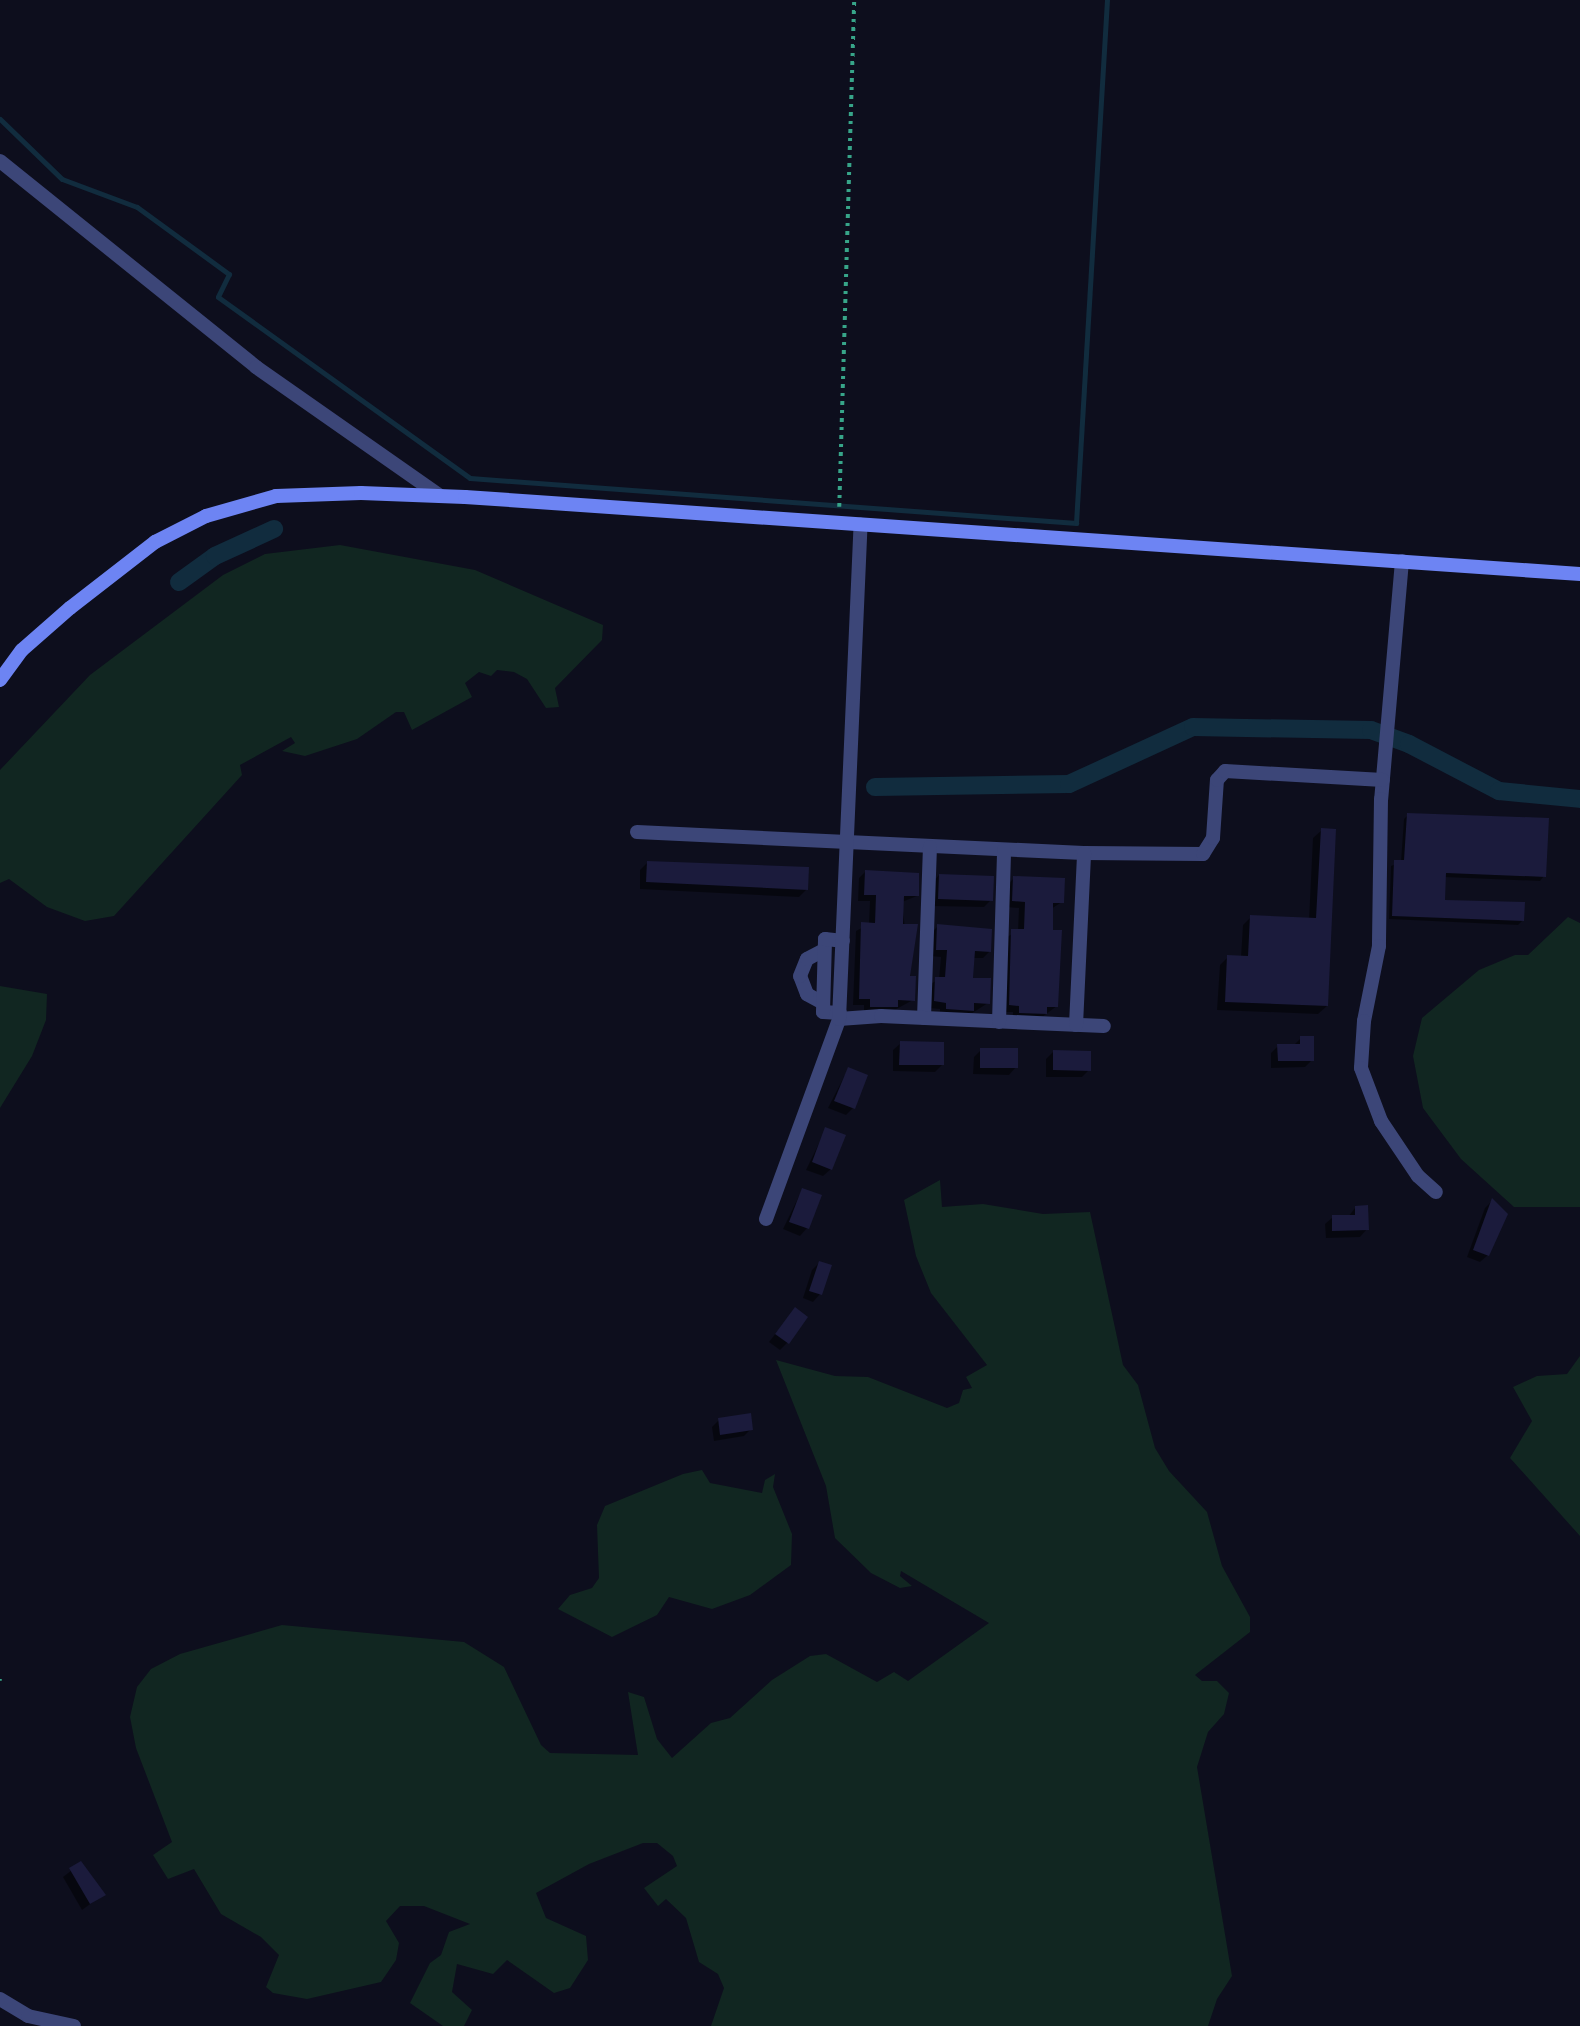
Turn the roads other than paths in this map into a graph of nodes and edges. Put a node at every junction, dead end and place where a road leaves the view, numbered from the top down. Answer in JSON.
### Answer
{"nodes":[{"id":1,"x":0,"y":161,"type":"edge"},
{"id":2,"x":440,"y":496,"type":"junction"},
{"id":3,"x":861,"y":524,"type":"junction"},
{"id":4,"x":1402,"y":562,"type":"junction"},
{"id":5,"x":1580,"y":574,"type":"edge"},
{"id":6,"x":0,"y":680,"type":"edge"},
{"id":7,"x":1383,"y":780,"type":"junction"},
{"id":8,"x":637,"y":832,"type":"dead end"},
{"id":9,"x":848,"y":843,"type":"junction"},
{"id":10,"x":930,"y":847,"type":"junction"},
{"id":11,"x":1004,"y":850,"type":"junction"},
{"id":12,"x":1084,"y":853,"type":"junction"},
{"id":13,"x":843,"y":941,"type":"junction"},
{"id":14,"x":824,"y":950,"type":"junction"},
{"id":15,"x":823,"y":1003,"type":"junction"},
{"id":16,"x":839,"y":1016,"type":"junction"},
{"id":17,"x":924,"y":1018,"type":"junction"},
{"id":18,"x":999,"y":1022,"type":"junction"},
{"id":19,"x":1076,"y":1025,"type":"junction"},
{"id":20,"x":1104,"y":1026,"type":"dead end"},
{"id":21,"x":1436,"y":1192,"type":"dead end"},
{"id":22,"x":766,"y":1219,"type":"dead end"},
{"id":23,"x":0,"y":1999,"type":"edge"},
{"id":24,"x":15,"y":2010,"type":"junction"},
{"id":25,"x":29,"y":2026,"type":"edge"},
{"id":26,"x":74,"y":2026,"type":"edge"}],
"edges":[{"from":1,"to":2,"type":"street"},
{"from":2,"to":3,"type":"street"},
{"from":2,"to":6,"type":"street"},
{"from":3,"to":4,"type":"street"},
{"from":3,"to":9,"type":"street"},
{"from":4,"to":5,"type":"street"},
{"from":4,"to":7,"type":"street"},
{"from":7,"to":12,"type":"street"},
{"from":7,"to":21,"type":"street"},
{"from":8,"to":9,"type":"street"},
{"from":9,"to":10,"type":"street"},
{"from":9,"to":13,"type":"street"},
{"from":10,"to":11,"type":"street"},
{"from":10,"to":17,"type":"street"},
{"from":11,"to":12,"type":"street"},
{"from":11,"to":18,"type":"street"},
{"from":12,"to":19,"type":"street"},
{"from":13,"to":14,"type":"street"},
{"from":13,"to":16,"type":"street"},
{"from":14,"to":15,"type":"street"},
{"from":14,"to":15,"type":"street"},
{"from":15,"to":16,"type":"street"},
{"from":16,"to":17,"type":"street"},
{"from":16,"to":22,"type":"street"},
{"from":17,"to":18,"type":"street"},
{"from":18,"to":19,"type":"street"},
{"from":19,"to":20,"type":"street"},
{"from":23,"to":24,"type":"street"},
{"from":24,"to":25,"type":"street"},
{"from":24,"to":26,"type":"street"}]}
